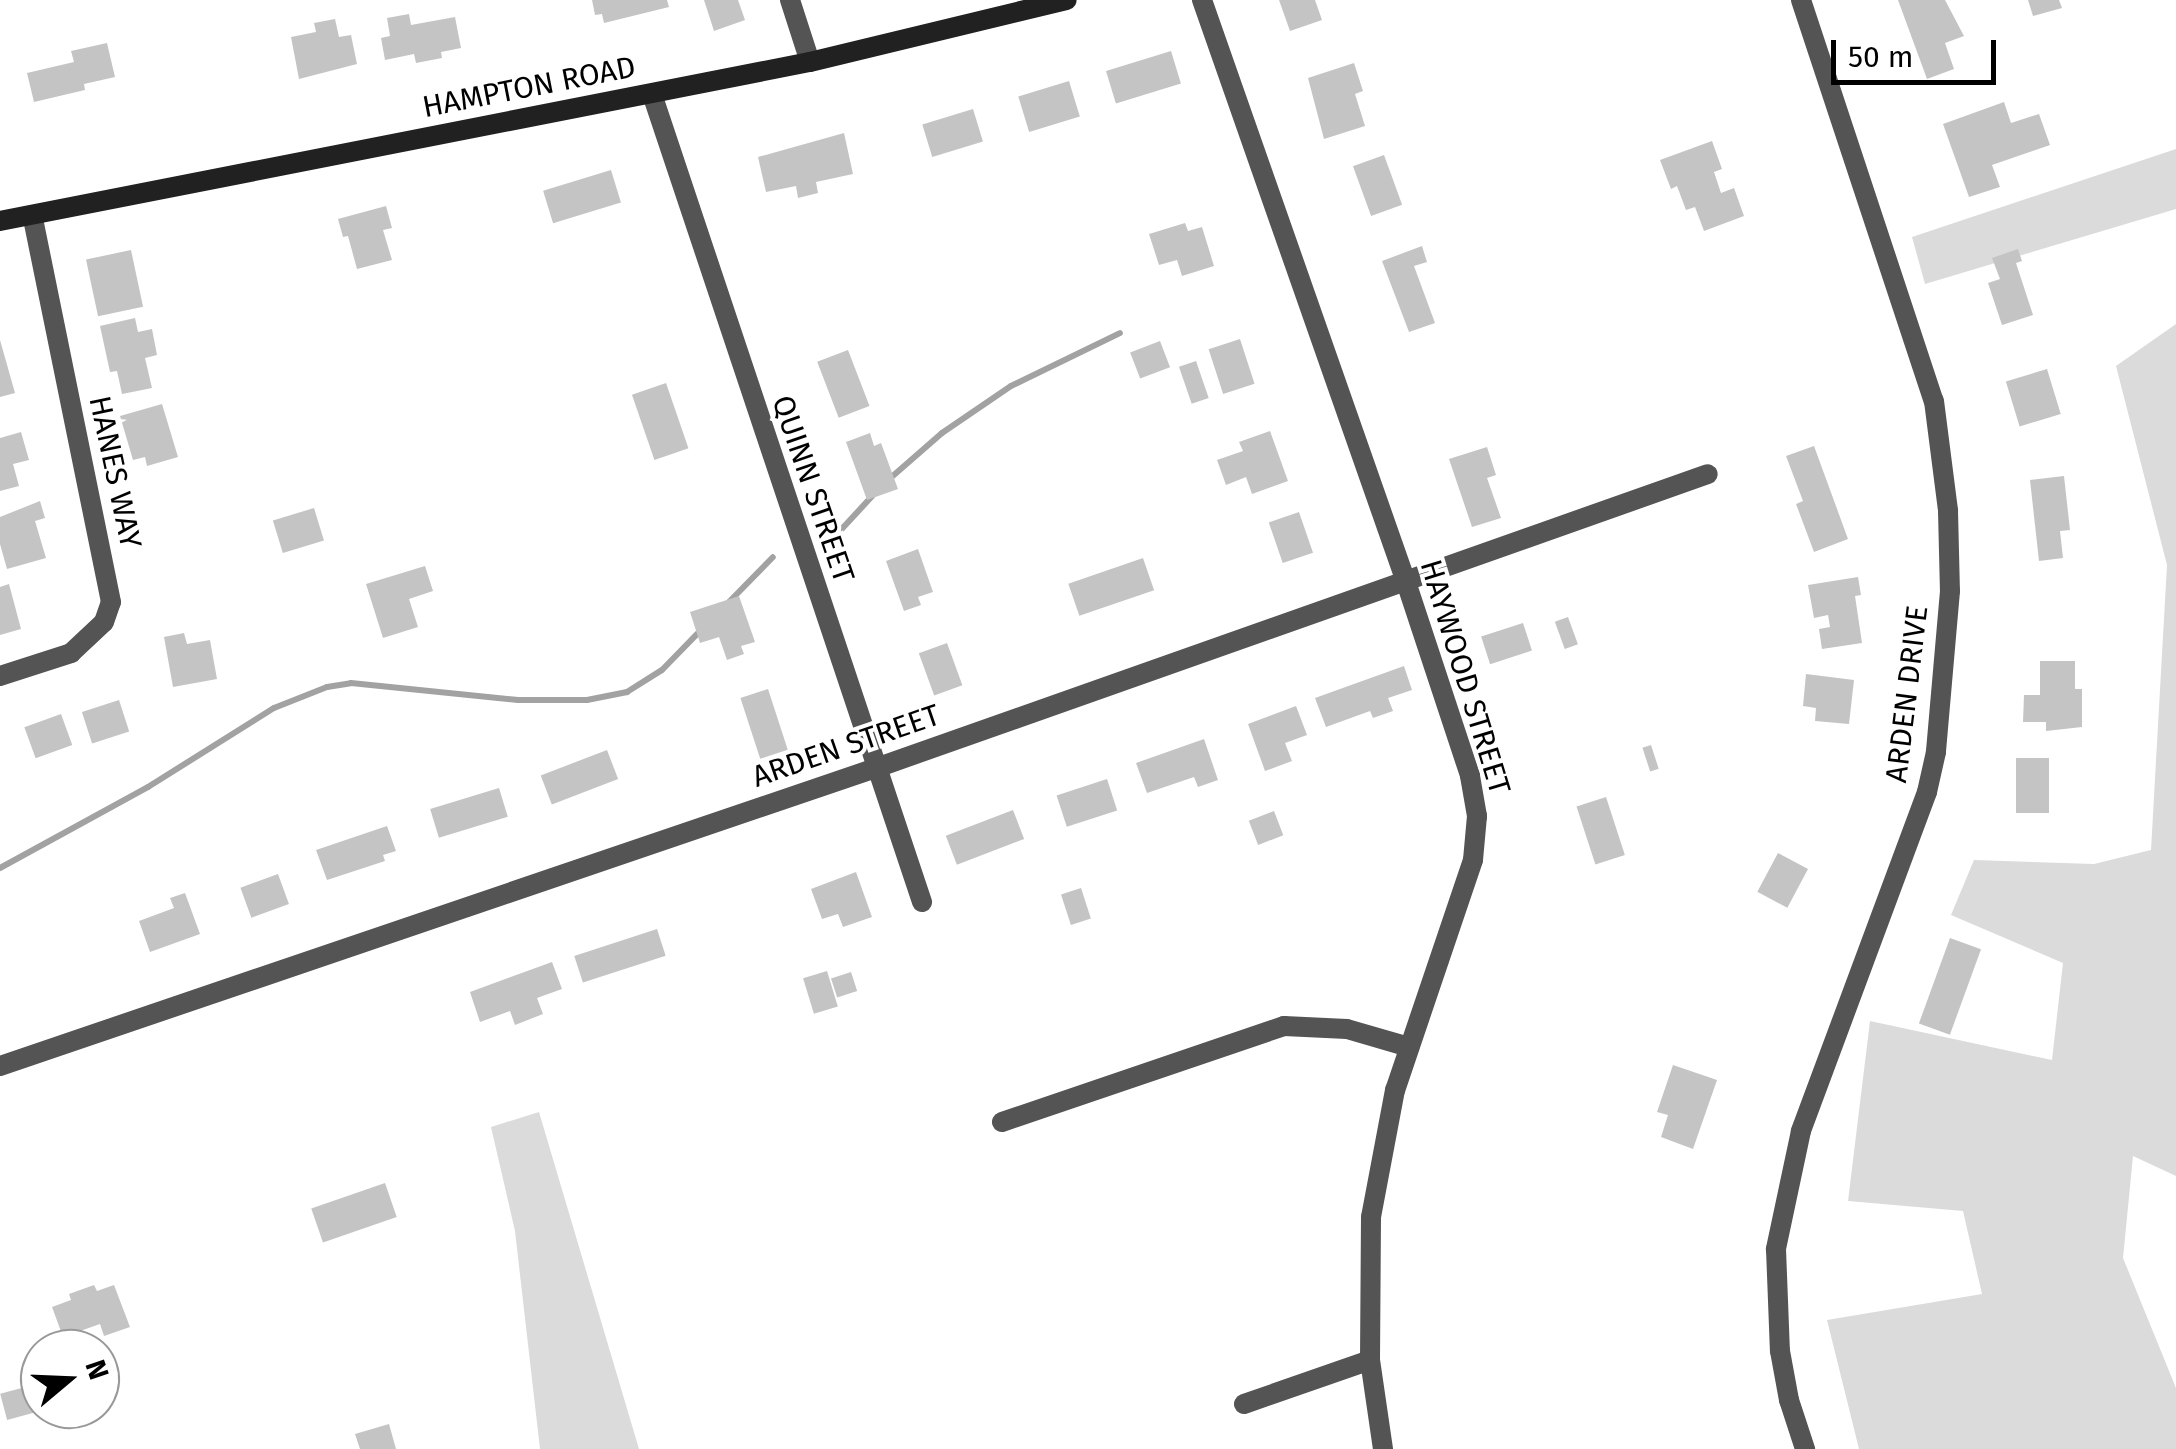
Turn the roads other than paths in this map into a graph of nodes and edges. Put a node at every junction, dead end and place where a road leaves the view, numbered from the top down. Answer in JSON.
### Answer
{"nodes":[{"id":1,"x":790,"y":0,"type":"edge"},
{"id":2,"x":1067,"y":0,"type":"edge"},
{"id":3,"x":1202,"y":0,"type":"edge"},
{"id":4,"x":1802,"y":0,"type":"edge"},
{"id":5,"x":810,"y":62,"type":"junction"},
{"id":6,"x":652,"y":94,"type":"junction"},
{"id":7,"x":32,"y":215,"type":"junction"},
{"id":8,"x":0,"y":221,"type":"edge"},
{"id":9,"x":1708,"y":474,"type":"dead end"},
{"id":10,"x":1406,"y":582,"type":"junction"},
{"id":11,"x":0,"y":676,"type":"edge"},
{"id":12,"x":876,"y":768,"type":"junction"},
{"id":13,"x":922,"y":902,"type":"dead end"},
{"id":14,"x":1409,"y":1047,"type":"junction"},
{"id":15,"x":0,"y":1066,"type":"edge"},
{"id":16,"x":1002,"y":1122,"type":"dead end"},
{"id":17,"x":1370,"y":1360,"type":"junction"},
{"id":18,"x":1244,"y":1404,"type":"dead end"},
{"id":19,"x":1383,"y":1449,"type":"edge"},
{"id":20,"x":1804,"y":1449,"type":"edge"}],
"edges":[{"from":1,"to":5,"type":"street"},
{"from":2,"to":5,"type":"main road","name":"HAMPTON ROAD"},
{"from":3,"to":10,"type":"street","name":"HAYWOOD STREET"},
{"from":4,"to":20,"type":"street","name":"ARDEN DRIVE"},
{"from":5,"to":6,"type":"main road","name":"HAMPTON ROAD"},
{"from":6,"to":7,"type":"main road","name":"HAMPTON ROAD"},
{"from":6,"to":12,"type":"street","name":"QUINN STREET"},
{"from":7,"to":8,"type":"main road","name":"HAMPTON ROAD"},
{"from":7,"to":11,"type":"street","name":"HANES WAY"},
{"from":9,"to":10,"type":"street","name":"ARDEN STREET"},
{"from":10,"to":12,"type":"street","name":"ARDEN STREET"},
{"from":10,"to":14,"type":"street","name":"HAYWOOD STREET"},
{"from":12,"to":13,"type":"street","name":"QUINN STREET"},
{"from":12,"to":15,"type":"street","name":"ARDEN STREET"},
{"from":14,"to":16,"type":"street"},
{"from":14,"to":17,"type":"street","name":"HAYWOOD STREET"},
{"from":17,"to":18,"type":"street"},
{"from":17,"to":19,"type":"street","name":"HAYWOOD STREET"}]}
